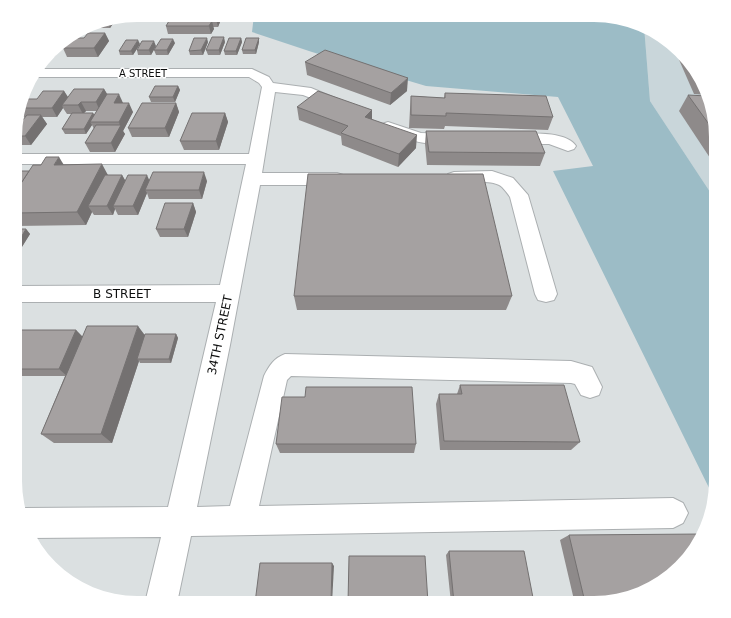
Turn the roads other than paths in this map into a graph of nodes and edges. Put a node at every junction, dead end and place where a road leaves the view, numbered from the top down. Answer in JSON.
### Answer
{"nodes":[{"id":1,"x":41,"y":73,"type":"edge"},
{"id":2,"x":269,"y":87,"type":"junction"},
{"id":3,"x":473,"y":139,"type":"edge"},
{"id":4,"x":496,"y":139,"type":"edge"},
{"id":5,"x":568,"y":146,"type":"dead end"},
{"id":6,"x":22,"y":159,"type":"edge"},
{"id":7,"x":254,"y":169,"type":"junction"},
{"id":8,"x":356,"y":178,"type":"edge"},
{"id":9,"x":436,"y":178,"type":"edge"},
{"id":10,"x":229,"y":293,"type":"junction"},
{"id":11,"x":22,"y":294,"type":"edge"},
{"id":12,"x":546,"y":294,"type":"dead end"},
{"id":13,"x":590,"y":388,"type":"dead end"},
{"id":14,"x":673,"y":513,"type":"dead end"},
{"id":15,"x":241,"y":521,"type":"junction"},
{"id":16,"x":178,"y":522,"type":"junction"},
{"id":17,"x":30,"y":523,"type":"edge"},
{"id":18,"x":162,"y":596,"type":"edge"}],
"edges":[{"from":1,"to":2,"type":"street","name":"A STREET"},
{"from":2,"to":3,"type":"street"},
{"from":2,"to":7,"type":"street","name":"34TH STREET"},
{"from":4,"to":5,"type":"street"},
{"from":6,"to":7,"type":"street"},
{"from":7,"to":8,"type":"street"},
{"from":7,"to":10,"type":"street","name":"34TH STREET"},
{"from":9,"to":12,"type":"street"},
{"from":10,"to":11,"type":"street","name":"B STREET"},
{"from":10,"to":16,"type":"street","name":"34TH STREET"},
{"from":13,"to":15,"type":"street"},
{"from":14,"to":15,"type":"street"},
{"from":15,"to":16,"type":"street"},
{"from":16,"to":17,"type":"street"},
{"from":16,"to":18,"type":"street","name":"34TH STREET"}]}
